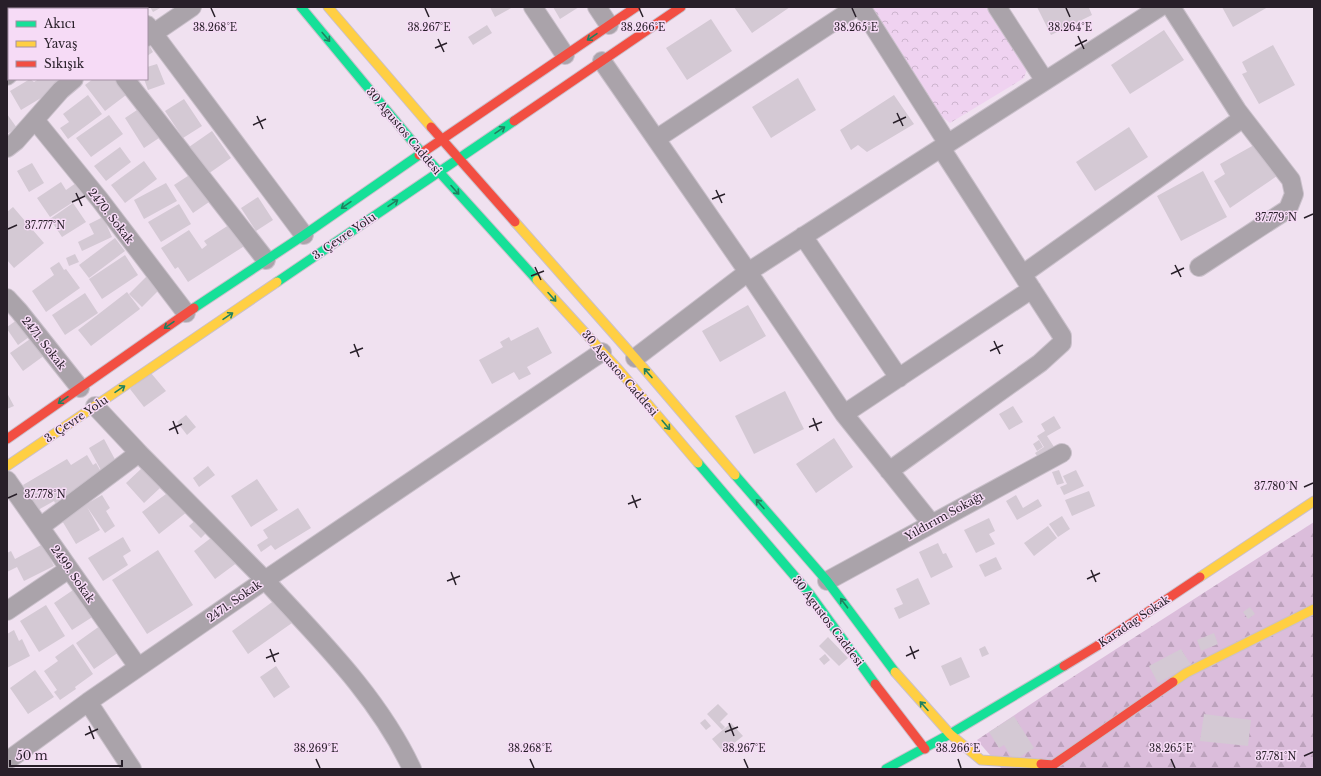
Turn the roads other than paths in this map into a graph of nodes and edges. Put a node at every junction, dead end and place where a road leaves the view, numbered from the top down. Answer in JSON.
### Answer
{"nodes":[{"id":1,"x":192,"y":7,"type":"edge"},
{"id":2,"x":301,"y":7,"type":"edge"},
{"id":3,"x":328,"y":7,"type":"edge"},
{"id":4,"x":532,"y":7,"type":"edge"},
{"id":5,"x":597,"y":7,"type":"edge"},
{"id":6,"x":636,"y":7,"type":"edge"},
{"id":7,"x":681,"y":7,"type":"edge"},
{"id":8,"x":856,"y":7,"type":"edge"},
{"id":9,"x":861,"y":7,"type":"edge"},
{"id":10,"x":997,"y":7,"type":"edge"},
{"id":11,"x":1171,"y":7,"type":"edge"},
{"id":12,"x":1152,"y":9,"type":"edge"},
{"id":13,"x":609,"y":25,"type":"junction"},
{"id":14,"x":149,"y":32,"type":"edge"},
{"id":15,"x":565,"y":55,"type":"junction"},
{"id":16,"x":602,"y":61,"type":"junction"},
{"id":17,"x":73,"y":80,"type":"edge"},
{"id":18,"x":126,"y":80,"type":"edge"},
{"id":19,"x":1045,"y":81,"type":"junction"},
{"id":20,"x":1243,"y":118,"type":"junction"},
{"id":21,"x":35,"y":120,"type":"junction"},
{"id":22,"x":441,"y":139,"type":"junction"},
{"id":23,"x":656,"y":139,"type":"junction"},
{"id":24,"x":945,"y":146,"type":"junction"},
{"id":25,"x":7,"y":148,"type":"edge"},
{"id":26,"x":422,"y":153,"type":"junction"},
{"id":27,"x":458,"y":158,"type":"junction"},
{"id":28,"x":439,"y":172,"type":"junction"},
{"id":29,"x":304,"y":235,"type":"junction"},
{"id":30,"x":804,"y":236,"type":"junction"},
{"id":31,"x":266,"y":260,"type":"junction"},
{"id":32,"x":1199,"y":267,"type":"dead end"},
{"id":33,"x":748,"y":272,"type":"junction"},
{"id":34,"x":1028,"y":282,"type":"junction"},
{"id":35,"x":11,"y":310,"type":"edge"},
{"id":36,"x":186,"y":313,"type":"junction"},
{"id":37,"x":602,"y":352,"type":"junction"},
{"id":38,"x":635,"y":358,"type":"junction"},
{"id":39,"x":899,"y":378,"type":"junction"},
{"id":40,"x":80,"y":388,"type":"junction"},
{"id":41,"x":95,"y":406,"type":"junction"},
{"id":42,"x":844,"y":414,"type":"junction"},
{"id":43,"x":7,"y":439,"type":"edge"},
{"id":44,"x":138,"y":453,"type":"junction"},
{"id":45,"x":1062,"y":453,"type":"dead end"},
{"id":46,"x":7,"y":466,"type":"edge"},
{"id":47,"x":889,"y":471,"type":"junction"},
{"id":48,"x":7,"y":480,"type":"edge"},
{"id":49,"x":1314,"y":502,"type":"edge"},
{"id":50,"x":931,"y":524,"type":"junction"},
{"id":51,"x":40,"y":527,"type":"junction"},
{"id":52,"x":69,"y":569,"type":"junction"},
{"id":53,"x":265,"y":580,"type":"junction"},
{"id":54,"x":827,"y":581,"type":"junction"},
{"id":55,"x":1314,"y":609,"type":"edge"},
{"id":56,"x":7,"y":611,"type":"edge"},
{"id":57,"x":138,"y":667,"type":"junction"},
{"id":58,"x":88,"y":702,"type":"junction"},
{"id":59,"x":950,"y":734,"type":"junction"},
{"id":60,"x":925,"y":749,"type":"junction"},
{"id":61,"x":7,"y":761,"type":"edge"},
{"id":62,"x":132,"y":769,"type":"edge"},
{"id":63,"x":412,"y":769,"type":"edge"},
{"id":64,"x":886,"y":769,"type":"edge"}],
"edges":[{"from":1,"to":14,"type":"street"},
{"from":2,"to":26,"type":"main road","name":"30 Agustos Caddesi","one_way":true},
{"from":3,"to":22,"type":"main road","name":"30 Agustos Caddesi"},
{"from":4,"to":15,"type":"street"},
{"from":5,"to":13,"type":"street"},
{"from":6,"to":13,"type":"main road","name":"3. Çevre Yolu"},
{"from":7,"to":16,"type":"main road","name":"3. Çevre Yolu"},
{"from":8,"to":23,"type":"street"},
{"from":9,"to":24,"type":"street"},
{"from":10,"to":19,"type":"street"},
{"from":11,"to":20,"type":"street"},
{"from":12,"to":19,"type":"street"},
{"from":13,"to":15,"type":"main road","name":"3. Çevre Yolu","one_way":true},
{"from":14,"to":29,"type":"street"},
{"from":15,"to":22,"type":"main road","name":"3. Çevre Yolu"},
{"from":16,"to":23,"type":"street"},
{"from":27,"to":16,"type":"main road","name":"3. Çevre Yolu","one_way":true},
{"from":17,"to":21,"type":"street"},
{"from":18,"to":31,"type":"street"},
{"from":19,"to":24,"type":"street"},
{"from":20,"to":32,"type":"street"},
{"from":20,"to":34,"type":"street"},
{"from":21,"to":25,"type":"street"},
{"from":21,"to":36,"type":"street","name":"2470. Sokak"},
{"from":22,"to":26,"type":"main road","name":"3. Çevre Yolu"},
{"from":22,"to":27,"type":"main road","name":"30 Agustos Caddesi"},
{"from":23,"to":33,"type":"street"},
{"from":24,"to":30,"type":"street"},
{"from":24,"to":34,"type":"street"},
{"from":26,"to":28,"type":"main road","name":"30 Agustos Caddesi"},
{"from":26,"to":29,"type":"main road","name":"3. Çevre Yolu","one_way":true},
{"from":27,"to":28,"type":"main road","name":"3. Çevre Yolu"},
{"from":27,"to":38,"type":"main road","name":"30 Agustos Caddesi"},
{"from":28,"to":37,"type":"main road","name":"30 Agustos Caddesi","one_way":true},
{"from":41,"to":28,"type":"main road","name":"3. Çevre Yolu","one_way":true},
{"from":29,"to":31,"type":"main road","name":"3. Çevre Yolu"},
{"from":30,"to":33,"type":"street"},
{"from":30,"to":39,"type":"street"},
{"from":31,"to":36,"type":"main road","name":"3. Çevre Yolu"},
{"from":33,"to":38,"type":"street"},
{"from":33,"to":42,"type":"street"},
{"from":34,"to":39,"type":"street"},
{"from":34,"to":47,"type":"street"},
{"from":35,"to":40,"type":"street","name":"2471. Sokak"},
{"from":36,"to":40,"type":"main road","name":"3. Çevre Yolu","one_way":true},
{"from":37,"to":53,"type":"street"},
{"from":37,"to":60,"type":"main road","name":"30 Agustos Caddesi","one_way":true},
{"from":54,"to":38,"type":"main road","name":"30 Agustos Caddesi","one_way":true},
{"from":39,"to":42,"type":"street"},
{"from":40,"to":43,"type":"main road","name":"3. Çevre Yolu","one_way":true},
{"from":41,"to":44,"type":"street","name":"2471. Sokak"},
{"from":41,"to":46,"type":"main road","name":"3. Çevre Yolu"},
{"from":42,"to":47,"type":"street"},
{"from":44,"to":51,"type":"street"},
{"from":44,"to":53,"type":"street","name":"2471. Sokak"},
{"from":45,"to":50,"type":"street","name":"Yıldırım Sokağı"},
{"from":47,"to":50,"type":"street"},
{"from":48,"to":51,"type":"street","name":"2499. Sokak"},
{"from":49,"to":59,"type":"main road","name":"Karadag Sokak"},
{"from":50,"to":54,"type":"street","name":"Yıldırım Sokağı"},
{"from":51,"to":52,"type":"street","name":"2499. Sokak"},
{"from":52,"to":56,"type":"street"},
{"from":52,"to":57,"type":"street","name":"2499. Sokak"},
{"from":53,"to":57,"type":"street","name":"2471. Sokak"},
{"from":53,"to":63,"type":"street"},
{"from":59,"to":54,"type":"main road","name":"30 Agustos Caddesi","one_way":true},
{"from":55,"to":59,"type":"main road","name":"30 Agustos Caddesi"},
{"from":57,"to":58,"type":"street","name":"2471. Sokak"},
{"from":58,"to":61,"type":"street","name":"2471. Sokak"},
{"from":58,"to":62,"type":"street"},
{"from":59,"to":60,"type":"main road","name":"Karadag Sokak"},
{"from":60,"to":64,"type":"main road","name":"Karadag Sokak"}]}
